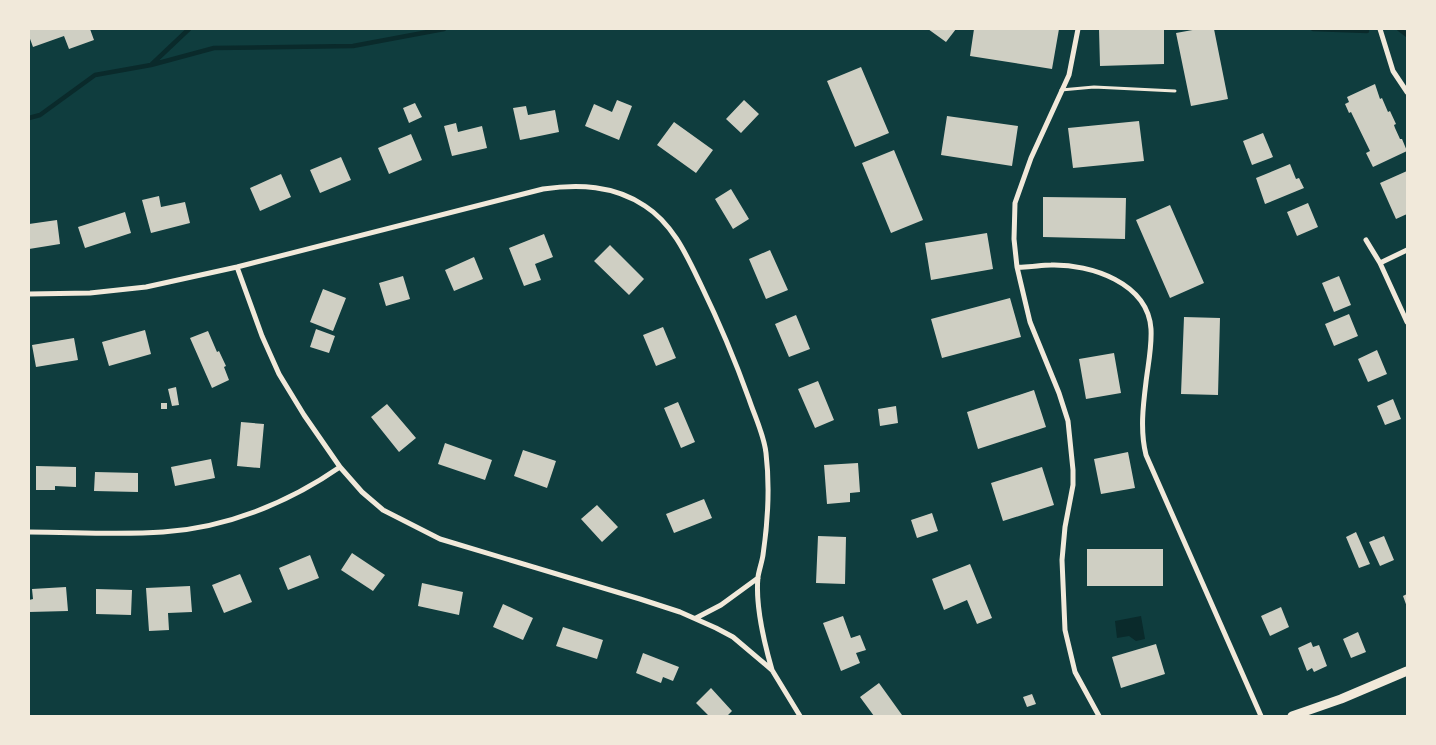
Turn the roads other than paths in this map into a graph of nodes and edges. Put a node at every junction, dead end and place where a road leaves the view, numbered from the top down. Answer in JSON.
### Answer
{"nodes":[{"id":1,"x":1078,"y":29,"type":"edge"},
{"id":2,"x":1380,"y":29,"type":"edge"},
{"id":3,"x":1061,"y":90,"type":"junction"},
{"id":4,"x":1175,"y":91,"type":"dead end"},
{"id":5,"x":1407,"y":92,"type":"edge"},
{"id":6,"x":1366,"y":240,"type":"dead end"},
{"id":7,"x":1407,"y":250,"type":"edge"},
{"id":8,"x":1380,"y":263,"type":"junction"},
{"id":9,"x":237,"y":267,"type":"junction"},
{"id":10,"x":1017,"y":268,"type":"junction"},
{"id":11,"x":29,"y":294,"type":"edge"},
{"id":12,"x":1407,"y":322,"type":"edge"},
{"id":13,"x":340,"y":467,"type":"junction"},
{"id":14,"x":29,"y":532,"type":"edge"},
{"id":15,"x":758,"y":578,"type":"junction"},
{"id":16,"x":696,"y":618,"type":"junction"},
{"id":17,"x":772,"y":670,"type":"junction"},
{"id":18,"x":1407,"y":672,"type":"edge"},
{"id":19,"x":800,"y":716,"type":"edge"},
{"id":20,"x":1099,"y":716,"type":"edge"},
{"id":21,"x":1261,"y":716,"type":"edge"},
{"id":22,"x":1292,"y":716,"type":"edge"}],
"edges":[{"from":1,"to":3,"type":"street"},
{"from":2,"to":5,"type":"street"},
{"from":3,"to":4,"type":"lane"},
{"from":3,"to":10,"type":"street"},
{"from":6,"to":8,"type":"street"},
{"from":7,"to":8,"type":"street"},
{"from":8,"to":12,"type":"street"},
{"from":9,"to":11,"type":"street"},
{"from":9,"to":13,"type":"street"},
{"from":9,"to":15,"type":"street"},
{"from":10,"to":20,"type":"street"},
{"from":10,"to":21,"type":"street"},
{"from":13,"to":14,"type":"street"},
{"from":13,"to":16,"type":"street"},
{"from":15,"to":16,"type":"street"},
{"from":15,"to":17,"type":"street"},
{"from":16,"to":17,"type":"street"},
{"from":17,"to":19,"type":"street"},
{"from":18,"to":22,"type":"street"}]}
